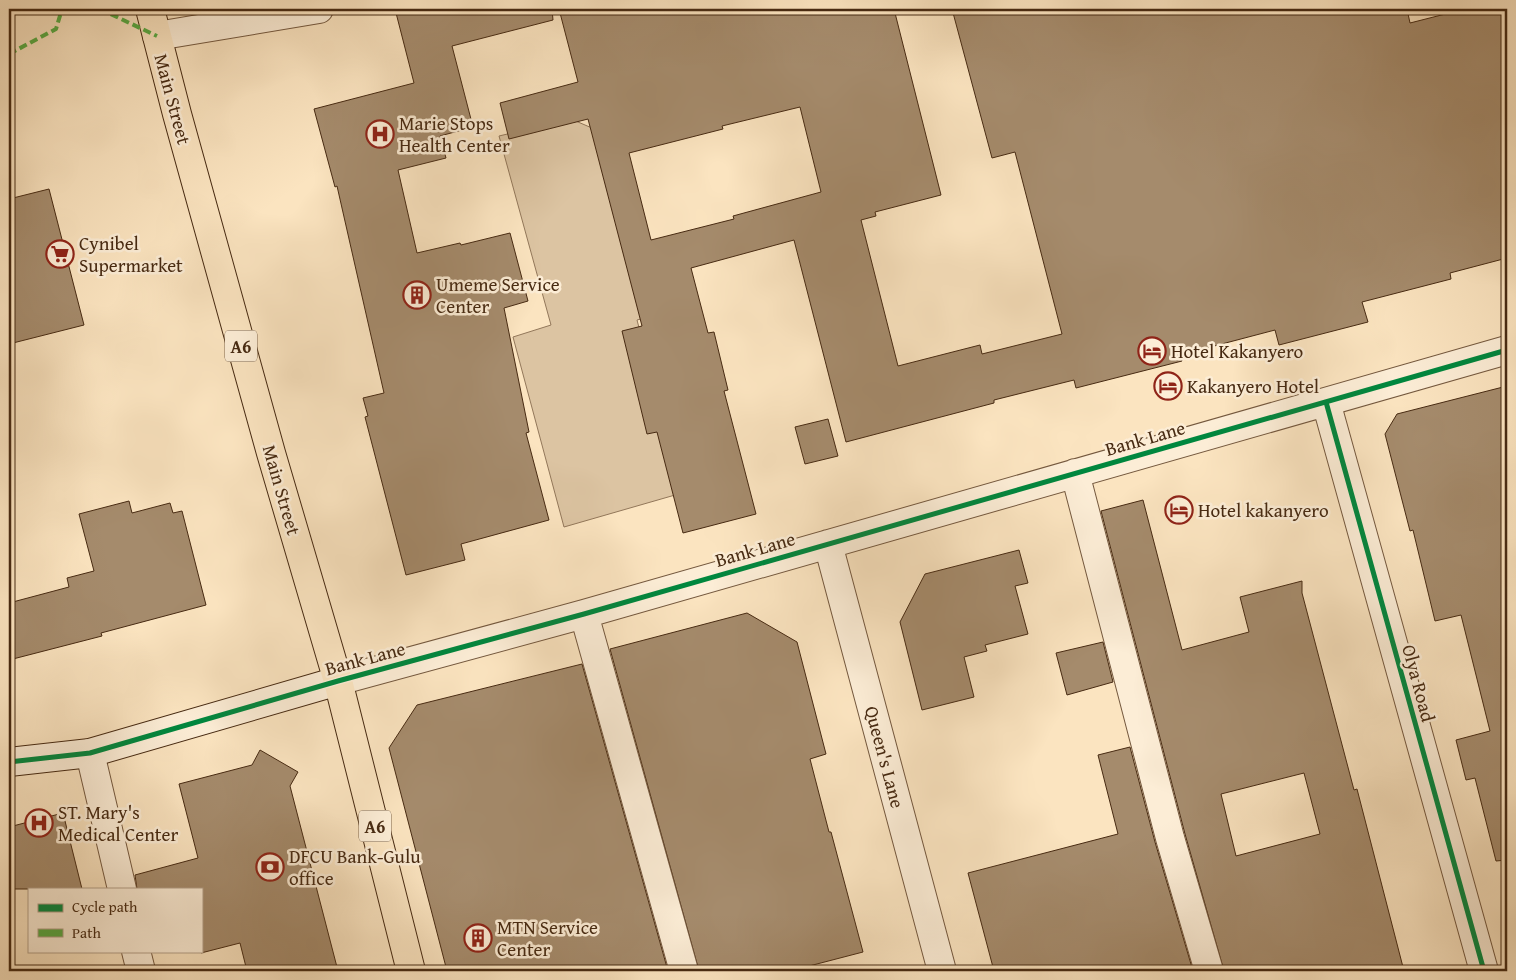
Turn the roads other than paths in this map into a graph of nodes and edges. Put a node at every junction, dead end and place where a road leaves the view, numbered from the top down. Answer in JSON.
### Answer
{"nodes":[{"id":1,"x":150,"y":9,"type":"edge"},
{"id":2,"x":319,"y":9,"type":"edge"},
{"id":3,"x":157,"y":36,"type":"junction"},
{"id":4,"x":1507,"y":350,"type":"edge"},
{"id":5,"x":1326,"y":402,"type":"junction"},
{"id":6,"x":1075,"y":473,"type":"junction"},
{"id":7,"x":828,"y":544,"type":"junction"},
{"id":8,"x":584,"y":614,"type":"junction"},
{"id":9,"x":338,"y":681,"type":"junction"},
{"id":10,"x":90,"y":753,"type":"junction"},
{"id":11,"x":9,"y":762,"type":"edge"},
{"id":12,"x":122,"y":888,"type":"edge"},
{"id":13,"x":136,"y":952,"type":"edge"},
{"id":14,"x":141,"y":971,"type":"edge"},
{"id":15,"x":412,"y":971,"type":"edge"},
{"id":16,"x":684,"y":971,"type":"edge"},
{"id":17,"x":942,"y":971,"type":"edge"},
{"id":18,"x":1209,"y":971,"type":"edge"},
{"id":19,"x":1484,"y":971,"type":"edge"}],
"edges":[{"from":1,"to":3,"type":"main road","name":"Main Street","number":"A6"},
{"from":2,"to":3,"type":"street"},
{"from":3,"to":9,"type":"main road","name":"Main Street","number":"A6"},
{"from":4,"to":5,"type":"street","name":"Bank Lane"},
{"from":5,"to":6,"type":"street","name":"Bank Lane"},
{"from":5,"to":19,"type":"street","name":"Olya Road"},
{"from":6,"to":7,"type":"street","name":"Bank Lane"},
{"from":6,"to":18,"type":"street"},
{"from":7,"to":8,"type":"street","name":"Bank Lane"},
{"from":7,"to":17,"type":"street","name":"Queen's Lane"},
{"from":8,"to":9,"type":"street","name":"Bank Lane"},
{"from":8,"to":16,"type":"street"},
{"from":9,"to":10,"type":"street","name":"Bank Lane"},
{"from":9,"to":15,"type":"main road","name":"Main Street","number":"A6"},
{"from":10,"to":11,"type":"street","name":"Bank Lane"},
{"from":10,"to":12,"type":"street"},
{"from":13,"to":14,"type":"street"}]}
